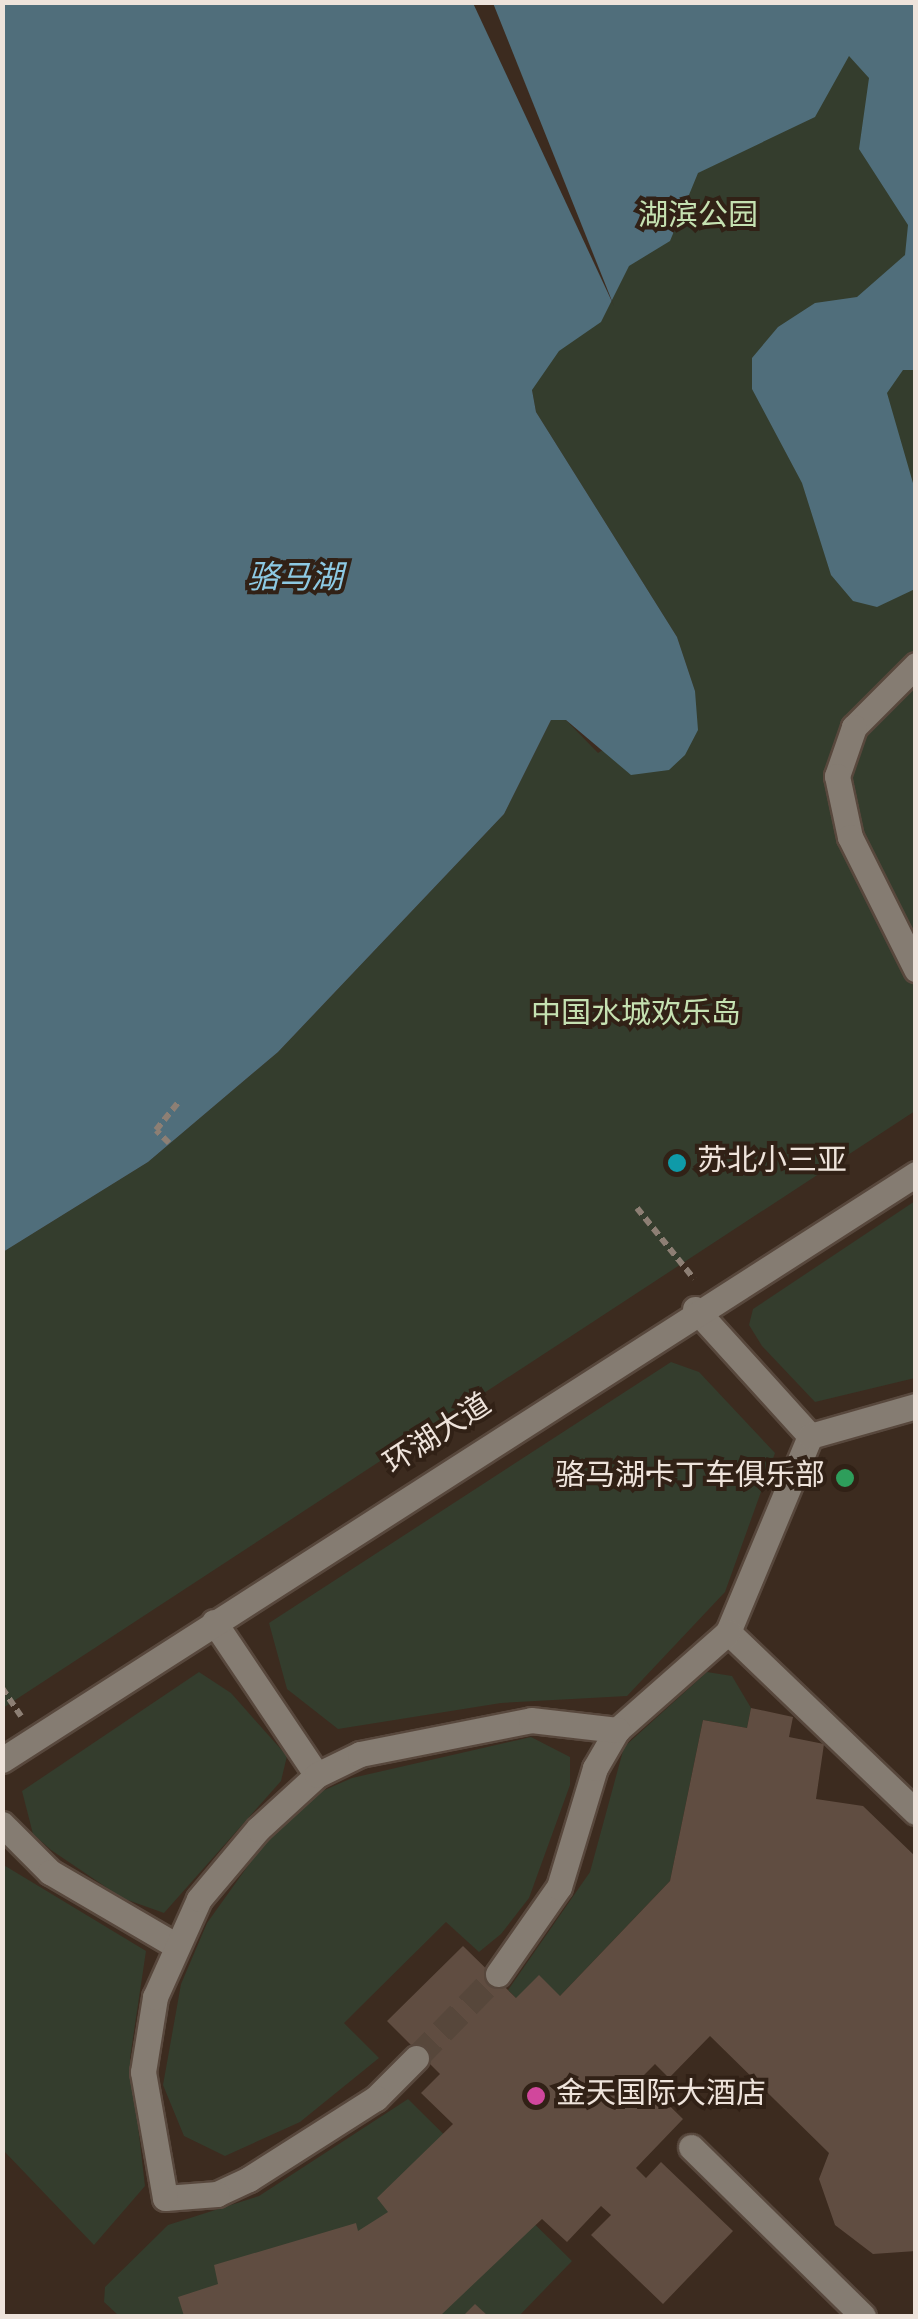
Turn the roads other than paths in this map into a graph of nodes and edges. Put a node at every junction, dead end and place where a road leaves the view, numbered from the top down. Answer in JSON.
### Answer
{"nodes":[{"id":1,"x":916,"y":664,"type":"edge"},
{"id":2,"x":916,"y":970,"type":"edge"},
{"id":3,"x":916,"y":1174,"type":"edge"},
{"id":4,"x":702,"y":1304,"type":"junction"},
{"id":5,"x":916,"y":1406,"type":"edge"},
{"id":6,"x":810,"y":1436,"type":"junction"},
{"id":7,"x":214,"y":1622,"type":"junction"},
{"id":8,"x":728,"y":1632,"type":"junction"},
{"id":9,"x":617,"y":1730,"type":"junction"},
{"id":10,"x":2,"y":1760,"type":"edge"},
{"id":11,"x":317,"y":1775,"type":"junction"},
{"id":12,"x":916,"y":1812,"type":"edge"},
{"id":13,"x":2,"y":1824,"type":"edge"},
{"id":14,"x":173,"y":1944,"type":"junction"},
{"id":15,"x":498,"y":1974,"type":"tunnel mouth"},
{"id":16,"x":416,"y":2058,"type":"tunnel mouth"},
{"id":17,"x":690,"y":2147,"type":"dead end"},
{"id":18,"x":863,"y":2316,"type":"edge"}],
"edges":[{"from":1,"to":2,"type":"street"},
{"from":3,"to":4,"type":"street","name":"环湖大道"},
{"from":4,"to":6,"type":"street"},
{"from":4,"to":7,"type":"street","name":"环湖大道"},
{"from":5,"to":6,"type":"street"},
{"from":6,"to":8,"type":"street"},
{"from":7,"to":10,"type":"street","name":"环湖大道"},
{"from":7,"to":11,"type":"street"},
{"from":8,"to":9,"type":"street"},
{"from":8,"to":12,"type":"street"},
{"from":9,"to":11,"type":"street"},
{"from":9,"to":15,"type":"street"},
{"from":11,"to":14,"type":"street"},
{"from":13,"to":14,"type":"street"},
{"from":14,"to":16,"type":"street"},
{"from":17,"to":18,"type":"street"}]}
